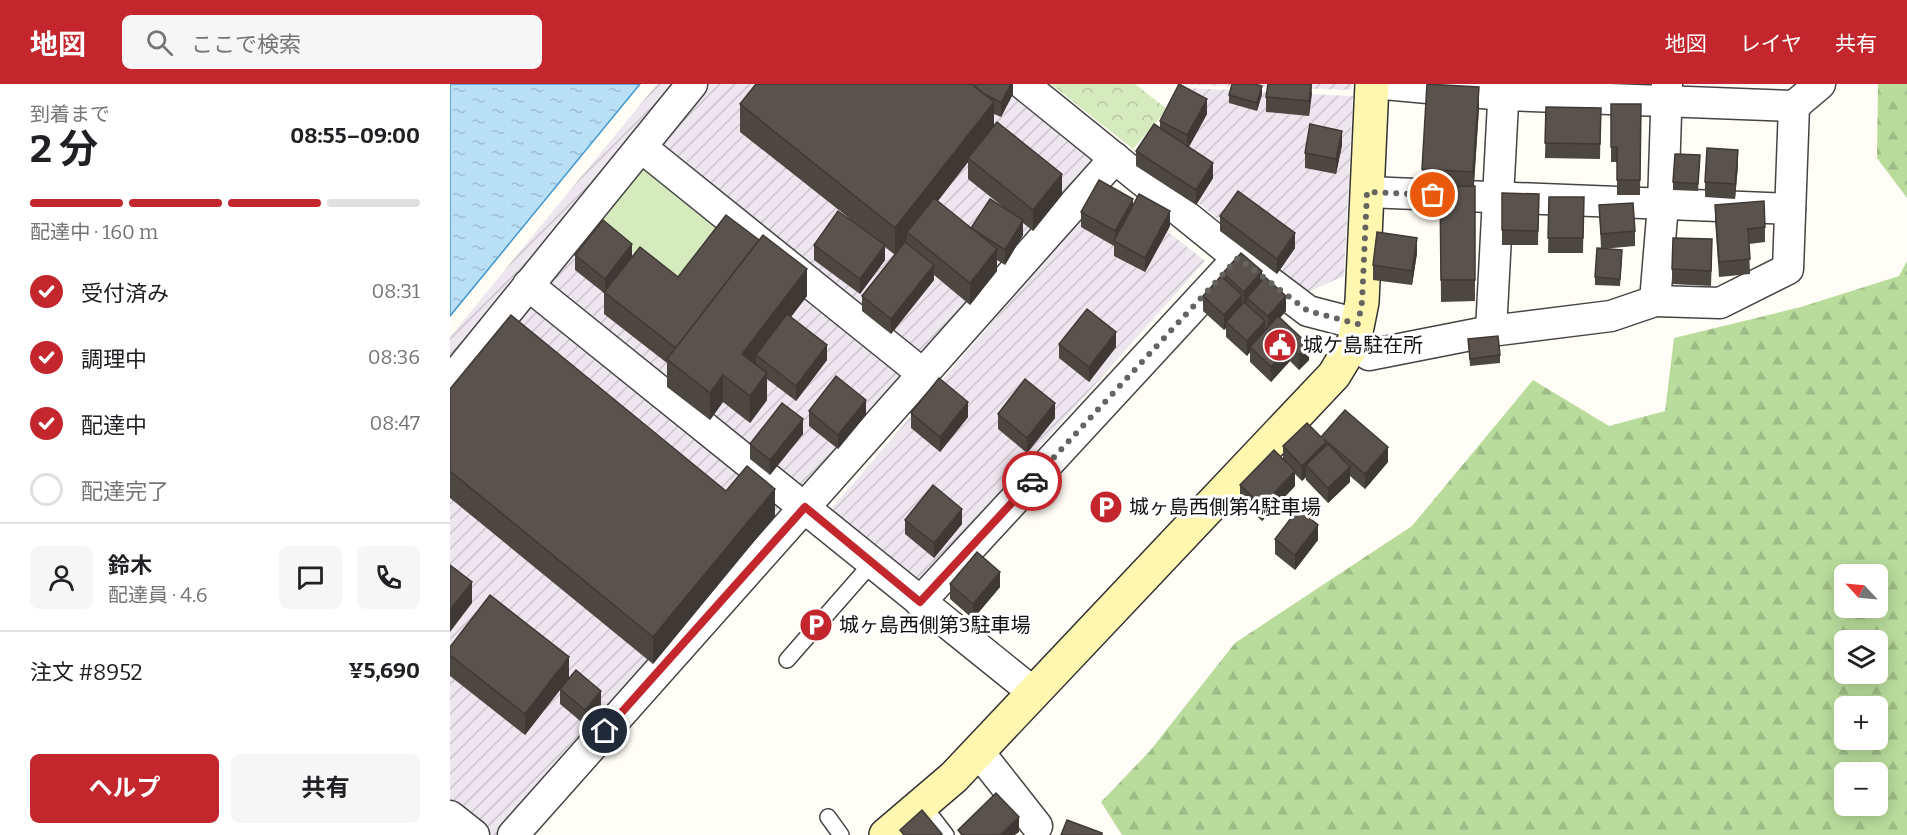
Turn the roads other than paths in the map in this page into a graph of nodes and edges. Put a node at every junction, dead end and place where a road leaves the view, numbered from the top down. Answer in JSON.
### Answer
{"nodes":[{"id":1,"x":692,"y":84,"type":"edge"},
{"id":2,"x":1023,"y":84,"type":"edge"},
{"id":3,"x":1372,"y":84,"type":"edge"},
{"id":4,"x":1384,"y":84,"type":"edge"},
{"id":5,"x":1820,"y":84,"type":"edge"},
{"id":6,"x":1504,"y":90,"type":"edge"},
{"id":7,"x":1667,"y":94,"type":"edge"},
{"id":8,"x":1794,"y":106,"type":"junction"},
{"id":9,"x":641,"y":147,"type":"junction"},
{"id":10,"x":1115,"y":158,"type":"junction"},
{"id":11,"x":1367,"y":192,"type":"junction"},
{"id":12,"x":1499,"y":197,"type":"junction"},
{"id":13,"x":1663,"y":205,"type":"junction"},
{"id":14,"x":1790,"y":209,"type":"junction"},
{"id":15,"x":1238,"y":258,"type":"junction"},
{"id":16,"x":528,"y":285,"type":"junction"},
{"id":17,"x":1655,"y":301,"type":"junction"},
{"id":18,"x":1491,"y":332,"type":"junction"},
{"id":19,"x":1356,"y":333,"type":"junction"},
{"id":20,"x":923,"y":374,"type":"junction"},
{"id":21,"x":450,"y":382,"type":"edge"},
{"id":22,"x":805,"y":507,"type":"junction"},
{"id":23,"x":872,"y":562,"type":"junction"},
{"id":24,"x":920,"y":602,"type":"junction"},
{"id":25,"x":787,"y":660,"type":"dead end"},
{"id":26,"x":1034,"y":693,"type":"junction"},
{"id":27,"x":978,"y":751,"type":"junction"},
{"id":28,"x":923,"y":805,"type":"junction"},
{"id":29,"x":450,"y":816,"type":"edge"},
{"id":30,"x":828,"y":817,"type":"dead end"},
{"id":31,"x":1037,"y":826,"type":"dead end"},
{"id":32,"x":474,"y":835,"type":"edge"},
{"id":33,"x":513,"y":835,"type":"edge"},
{"id":34,"x":841,"y":835,"type":"edge"},
{"id":35,"x":886,"y":835,"type":"edge"},
{"id":36,"x":946,"y":835,"type":"edge"}],
"edges":[{"from":1,"to":9,"type":"street"},
{"from":2,"to":10,"type":"street"},
{"from":3,"to":11,"type":"street"},
{"from":4,"to":6,"type":"street"},
{"from":5,"to":8,"type":"street"},
{"from":6,"to":7,"type":"street"},
{"from":6,"to":12,"type":"street"},
{"from":7,"to":8,"type":"street"},
{"from":7,"to":13,"type":"street"},
{"from":8,"to":14,"type":"street"},
{"from":9,"to":16,"type":"street"},
{"from":9,"to":20,"type":"street"},
{"from":10,"to":15,"type":"street"},
{"from":10,"to":20,"type":"street"},
{"from":11,"to":12,"type":"street"},
{"from":11,"to":19,"type":"street"},
{"from":12,"to":13,"type":"street"},
{"from":12,"to":18,"type":"street"},
{"from":13,"to":14,"type":"street"},
{"from":13,"to":17,"type":"street"},
{"from":14,"to":17,"type":"street"},
{"from":15,"to":19,"type":"street"},
{"from":15,"to":24,"type":"street"},
{"from":16,"to":21,"type":"street"},
{"from":16,"to":22,"type":"street"},
{"from":17,"to":18,"type":"street"},
{"from":18,"to":19,"type":"street"},
{"from":19,"to":26,"type":"street"},
{"from":20,"to":22,"type":"street"},
{"from":22,"to":23,"type":"street"},
{"from":22,"to":33,"type":"street"},
{"from":23,"to":24,"type":"street"},
{"from":23,"to":25,"type":"lane"},
{"from":24,"to":26,"type":"street"},
{"from":26,"to":27,"type":"street"},
{"from":27,"to":28,"type":"street"},
{"from":27,"to":31,"type":"street"},
{"from":28,"to":35,"type":"street"},
{"from":28,"to":36,"type":"lane"},
{"from":29,"to":32,"type":"street"},
{"from":30,"to":34,"type":"lane"}]}
